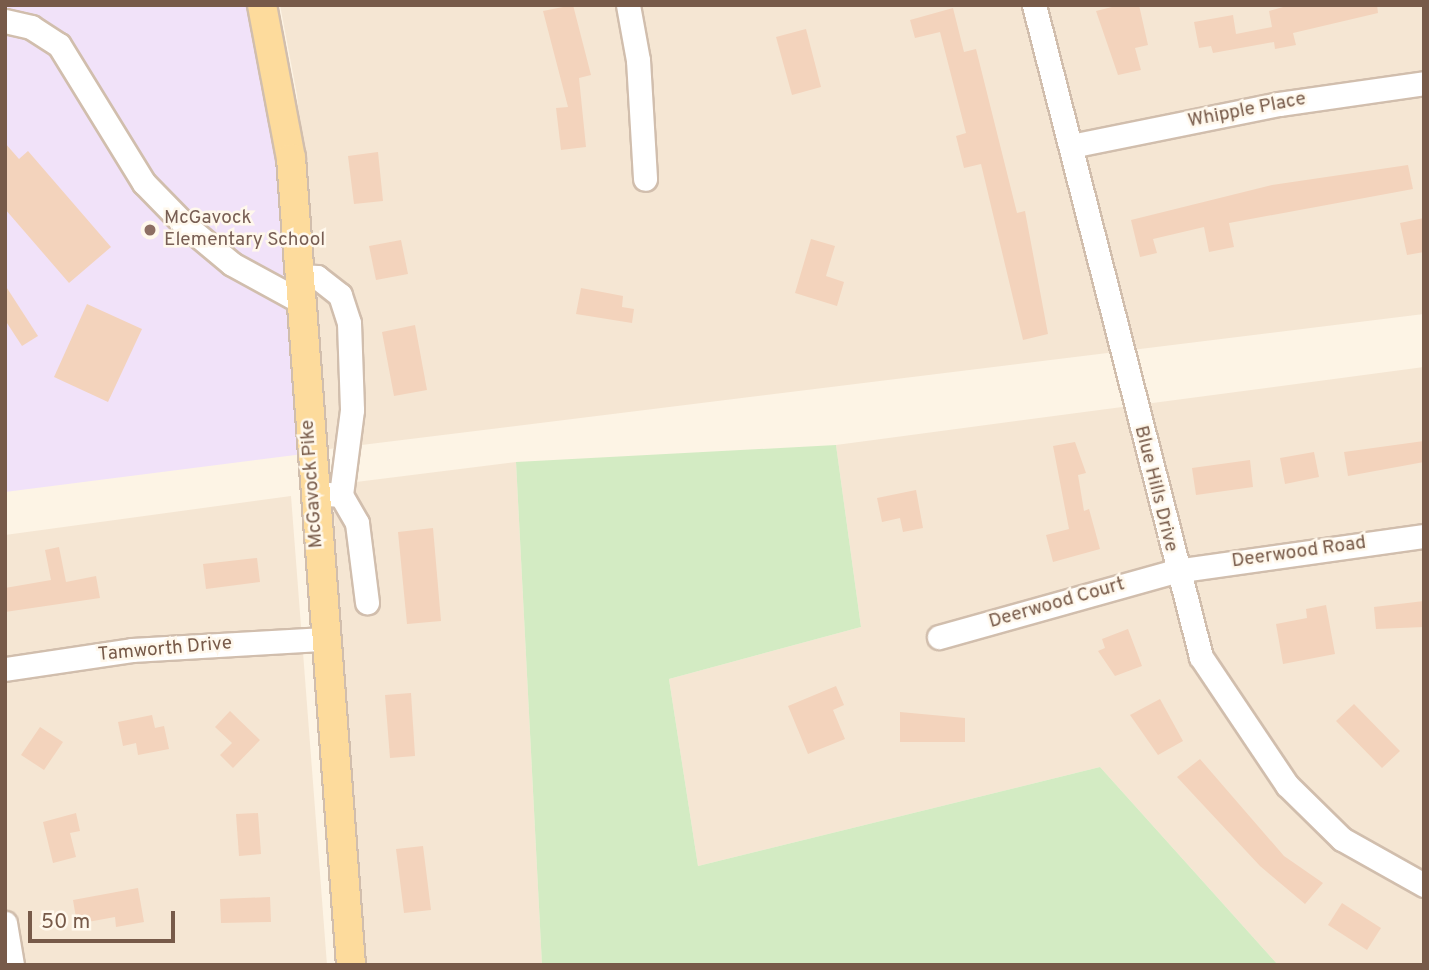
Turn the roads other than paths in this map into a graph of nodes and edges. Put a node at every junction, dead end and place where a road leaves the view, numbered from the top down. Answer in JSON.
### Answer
{"nodes":[{"id":1,"x":262,"y":5,"type":"edge"},
{"id":2,"x":628,"y":5,"type":"edge"},
{"id":3,"x":1034,"y":5,"type":"edge"},
{"id":4,"x":5,"y":21,"type":"edge"},
{"id":5,"x":1424,"y":83,"type":"edge"},
{"id":6,"x":1071,"y":146,"type":"junction"},
{"id":7,"x":645,"y":179,"type":"dead end"},
{"id":8,"x":299,"y":288,"type":"junction"},
{"id":9,"x":328,"y":494,"type":"junction"},
{"id":10,"x":1424,"y":536,"type":"edge"},
{"id":11,"x":1175,"y":571,"type":"junction"},
{"id":12,"x":367,"y":602,"type":"dead end"},
{"id":13,"x":939,"y":637,"type":"dead end"},
{"id":14,"x":325,"y":639,"type":"junction"},
{"id":15,"x":5,"y":669,"type":"edge"},
{"id":16,"x":1424,"y":885,"type":"edge"},
{"id":17,"x":5,"y":923,"type":"edge"},
{"id":18,"x":12,"y":965,"type":"edge"},
{"id":19,"x":351,"y":965,"type":"edge"}],
"edges":[{"from":1,"to":8,"type":"main road","name":"McGavock Pike"},
{"from":2,"to":7,"type":"street"},
{"from":3,"to":6,"type":"street","name":"Blue Hills Drive"},
{"from":4,"to":8,"type":"street"},
{"from":5,"to":6,"type":"street","name":"Whipple Place"},
{"from":6,"to":11,"type":"street","name":"Blue Hills Drive"},
{"from":8,"to":9,"type":"main road","name":"McGavock Pike"},
{"from":8,"to":9,"type":"street"},
{"from":9,"to":12,"type":"street"},
{"from":9,"to":14,"type":"main road","name":"McGavock Pike"},
{"from":10,"to":11,"type":"street","name":"Deerwood Road"},
{"from":11,"to":13,"type":"street","name":"Deerwood Court"},
{"from":11,"to":16,"type":"street","name":"Blue Hills Drive"},
{"from":14,"to":15,"type":"street","name":"Tamworth Drive"},
{"from":14,"to":19,"type":"main road","name":"McGavock Pike"},
{"from":17,"to":18,"type":"street"}]}
